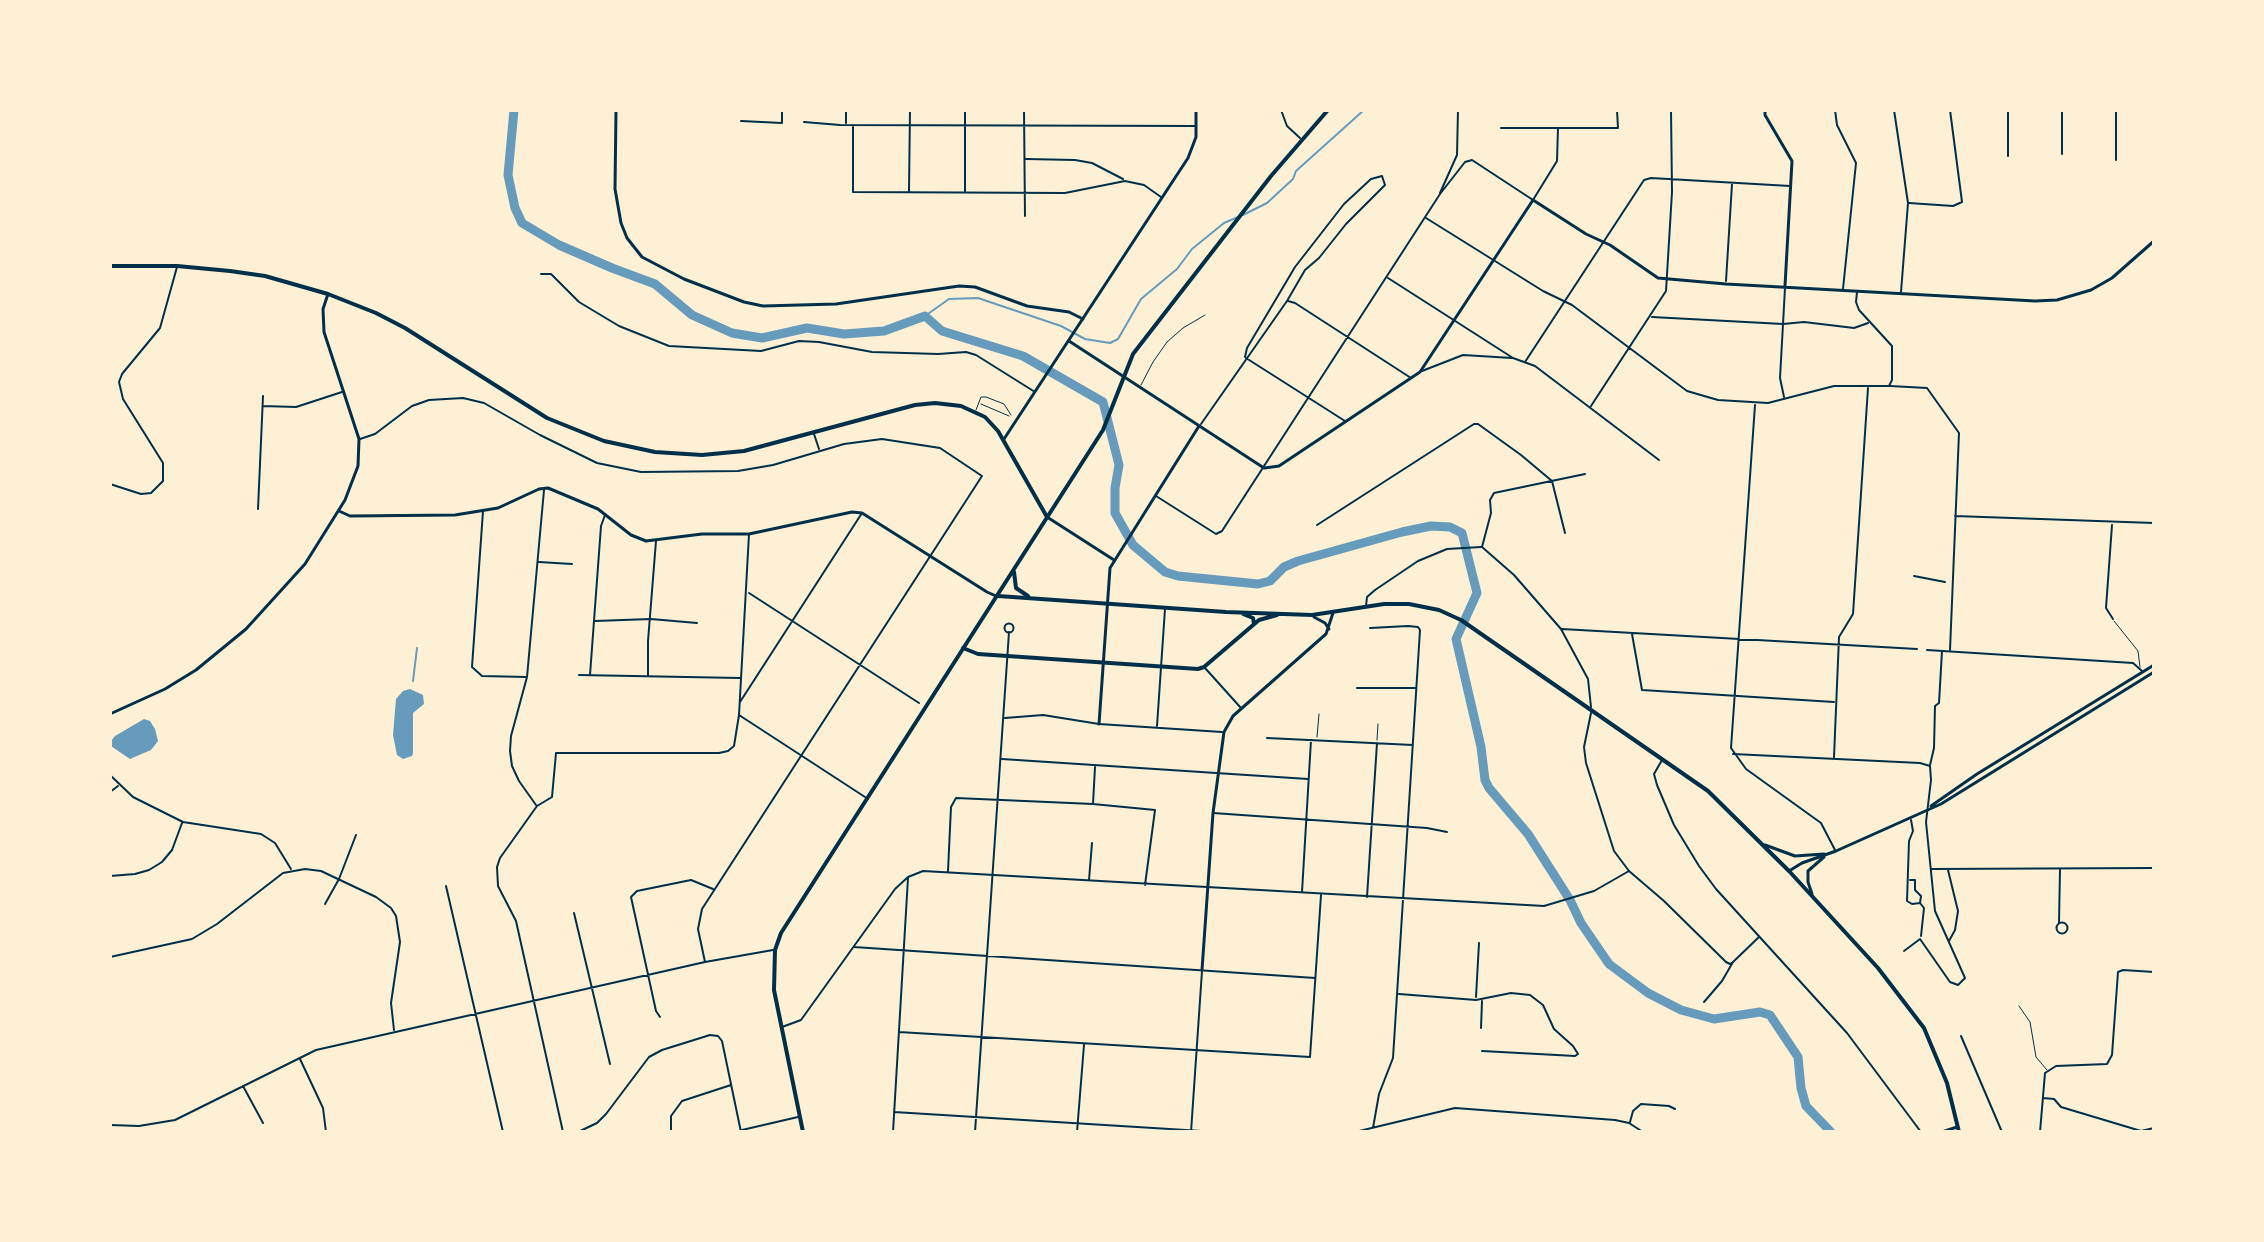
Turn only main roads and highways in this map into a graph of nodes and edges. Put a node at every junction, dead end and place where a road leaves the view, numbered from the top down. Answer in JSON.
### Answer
{"nodes":[{"id":1,"x":1328,"y":110,"type":"edge"},
{"id":2,"x":110,"y":266,"type":"edge"},
{"id":3,"x":1047,"y":517,"type":"junction"},
{"id":4,"x":1018,"y":563,"type":"junction"},
{"id":5,"x":998,"y":596,"type":"junction"},
{"id":6,"x":1045,"y":599,"type":"junction"},
{"id":7,"x":1239,"y":612,"type":"junction"},
{"id":8,"x":1279,"y":614,"type":"junction"},
{"id":9,"x":1254,"y":624,"type":"junction"},
{"id":10,"x":963,"y":648,"type":"junction"},
{"id":11,"x":1958,"y":1130,"type":"edge"},
{"id":12,"x":803,"y":1132,"type":"edge"}],
"edges":[{"from":1,"to":3,"type":"main road"},
{"from":2,"to":3,"type":"main road"},
{"from":3,"to":4,"type":"main road"},
{"from":4,"to":5,"type":"main road"},
{"from":4,"to":6,"type":"main road"},
{"from":5,"to":6,"type":"main road"},
{"from":5,"to":10,"type":"main road"},
{"from":6,"to":7,"type":"main road"},
{"from":7,"to":8,"type":"main road"},
{"from":7,"to":9,"type":"main road"},
{"from":8,"to":9,"type":"main road"},
{"from":8,"to":11,"type":"main road"},
{"from":9,"to":10,"type":"main road"},
{"from":10,"to":12,"type":"main road"}]}
